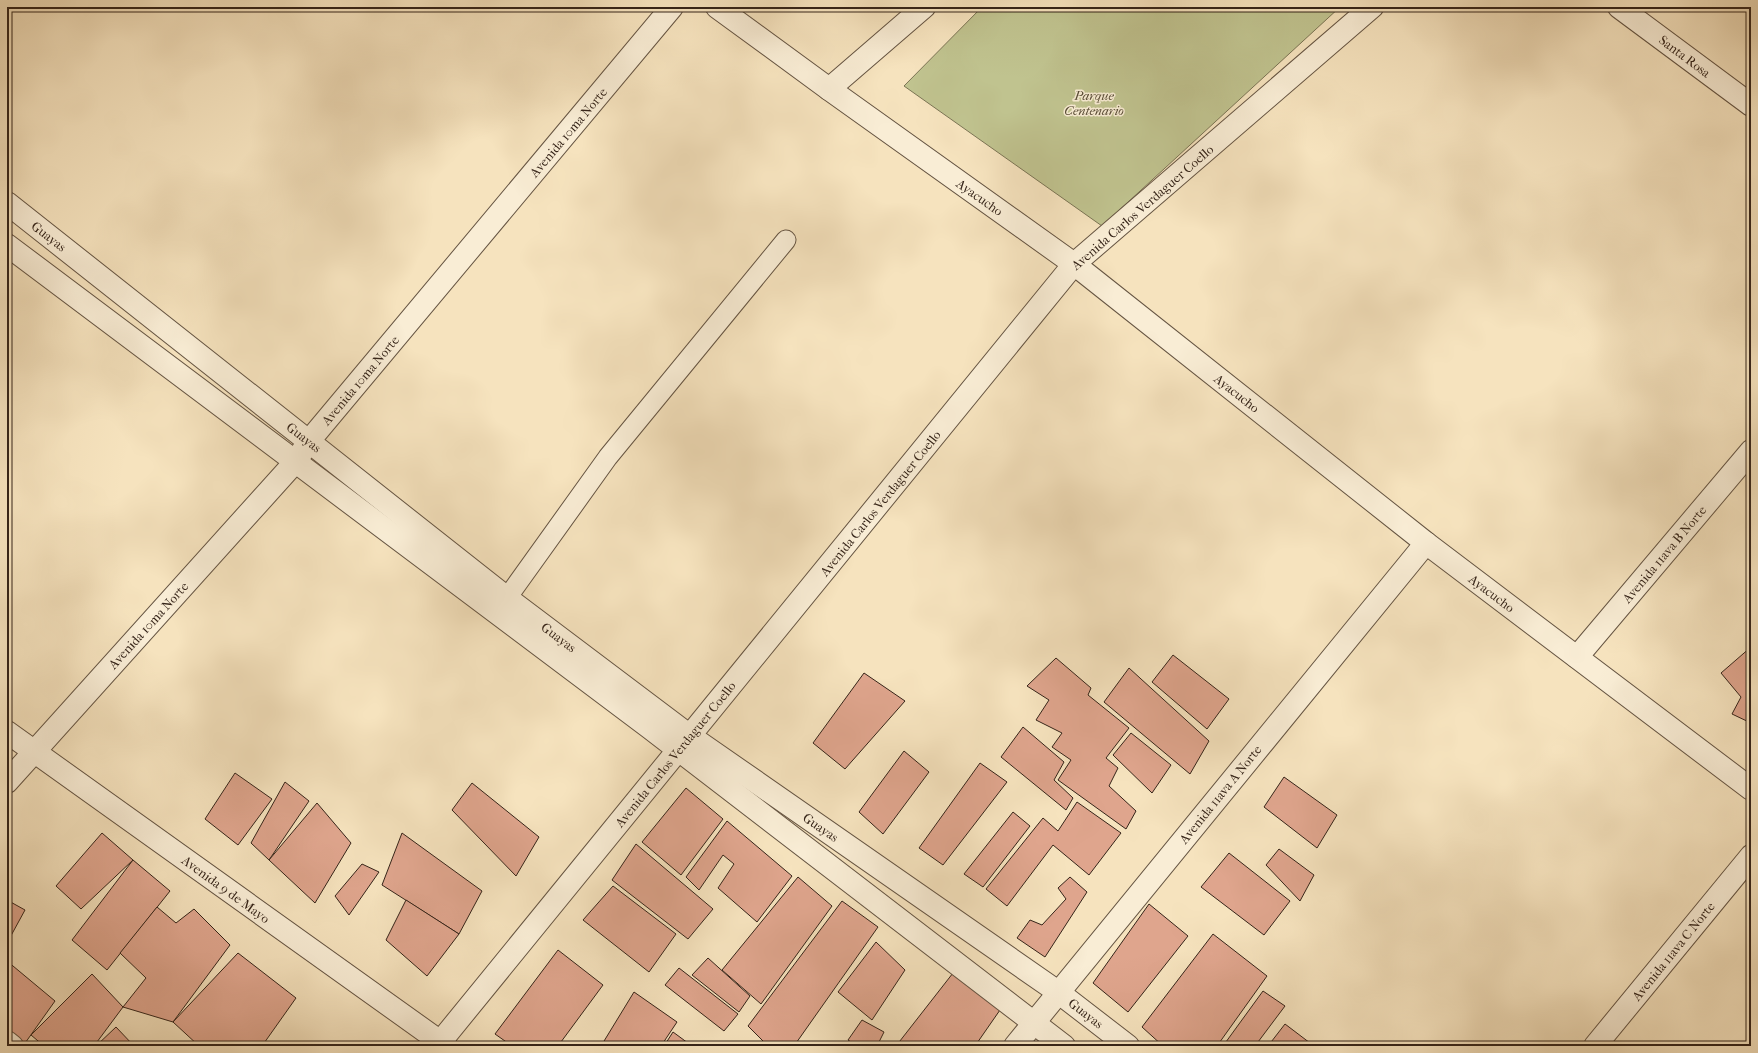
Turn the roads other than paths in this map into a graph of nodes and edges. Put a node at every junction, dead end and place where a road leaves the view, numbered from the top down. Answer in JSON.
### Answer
{"nodes":[{"id":1,"x":672,"y":7,"type":"edge"},
{"id":2,"x":717,"y":7,"type":"edge"},
{"id":3,"x":924,"y":7,"type":"edge"},
{"id":4,"x":1372,"y":7,"type":"edge"},
{"id":5,"x":1619,"y":7,"type":"edge"},
{"id":6,"x":829,"y":89,"type":"junction"},
{"id":7,"x":1751,"y":105,"type":"edge"},
{"id":8,"x":7,"y":203,"type":"edge"},
{"id":9,"x":786,"y":240,"type":"dead end"},
{"id":10,"x":7,"y":245,"type":"edge"},
{"id":11,"x":1074,"y":264,"type":"junction"},
{"id":12,"x":309,"y":441,"type":"junction"},
{"id":13,"x":1751,"y":451,"type":"edge"},
{"id":14,"x":296,"y":461,"type":"junction"},
{"id":15,"x":1426,"y":543,"type":"junction"},
{"id":16,"x":507,"y":598,"type":"junction"},
{"id":17,"x":1577,"y":657,"type":"junction"},
{"id":18,"x":7,"y":732,"type":"edge"},
{"id":19,"x":685,"y":743,"type":"junction"},
{"id":20,"x":34,"y":752,"type":"junction"},
{"id":21,"x":7,"y":782,"type":"edge"},
{"id":22,"x":1751,"y":789,"type":"edge"},
{"id":23,"x":1751,"y":856,"type":"edge"},
{"id":24,"x":1058,"y":992,"type":"junction"},
{"id":25,"x":1034,"y":1023,"type":"junction"},
{"id":26,"x":7,"y":1042,"type":"edge"},
{"id":27,"x":441,"y":1045,"type":"edge"},
{"id":28,"x":12,"y":1046,"type":"edge"},
{"id":29,"x":1015,"y":1046,"type":"edge"},
{"id":30,"x":1064,"y":1046,"type":"edge"},
{"id":31,"x":1128,"y":1046,"type":"edge"},
{"id":32,"x":1596,"y":1046,"type":"edge"}],
"edges":[{"from":1,"to":12,"type":"street","name":"Avenida 10ma Norte"},
{"from":2,"to":6,"type":"street","name":"Ayacucho"},
{"from":3,"to":6,"type":"street"},
{"from":4,"to":11,"type":"street","name":"Avenida Carlos Verdaguer Coello"},
{"from":5,"to":7,"type":"street","name":"Santa Rosa"},
{"from":6,"to":11,"type":"street","name":"Ayacucho"},
{"from":8,"to":12,"type":"street","name":"Guayas"},
{"from":9,"to":16,"type":"lane"},
{"from":10,"to":14,"type":"street","name":"Guayas"},
{"from":11,"to":15,"type":"street","name":"Ayacucho"},
{"from":11,"to":19,"type":"street","name":"Avenida Carlos Verdaguer Coello"},
{"from":12,"to":14,"type":"street","name":"Avenida 10ma Norte"},
{"from":12,"to":16,"type":"street","name":"Guayas"},
{"from":13,"to":17,"type":"street","name":"Avenida 11ava B Norte"},
{"from":14,"to":19,"type":"street","name":"Guayas"},
{"from":14,"to":20,"type":"street","name":"Avenida 10ma Norte"},
{"from":15,"to":17,"type":"street","name":"Ayacucho"},
{"from":15,"to":24,"type":"street","name":"Avenida 11ava A Norte"},
{"from":16,"to":19,"type":"street","name":"Guayas"},
{"from":17,"to":22,"type":"street","name":"Ayacucho"},
{"from":18,"to":20,"type":"street","name":"Avenida 9 de Mayo"},
{"from":19,"to":24,"type":"street","name":"Guayas"},
{"from":19,"to":25,"type":"street","name":"Guayas"},
{"from":19,"to":27,"type":"street","name":"Avenida Carlos Verdaguer Coello"},
{"from":20,"to":21,"type":"street","name":"Avenida 10ma Norte"},
{"from":20,"to":27,"type":"street","name":"Avenida 9 de Mayo"},
{"from":23,"to":32,"type":"street","name":"Avenida 11ava C Norte"},
{"from":24,"to":25,"type":"street","name":"Avenida 11ava A Norte"},
{"from":24,"to":31,"type":"street","name":"Guayas"},
{"from":25,"to":29,"type":"street","name":"Avenida 11ava A Norte"},
{"from":25,"to":30,"type":"street","name":"Guayas"},
{"from":26,"to":28,"type":"street"}]}
